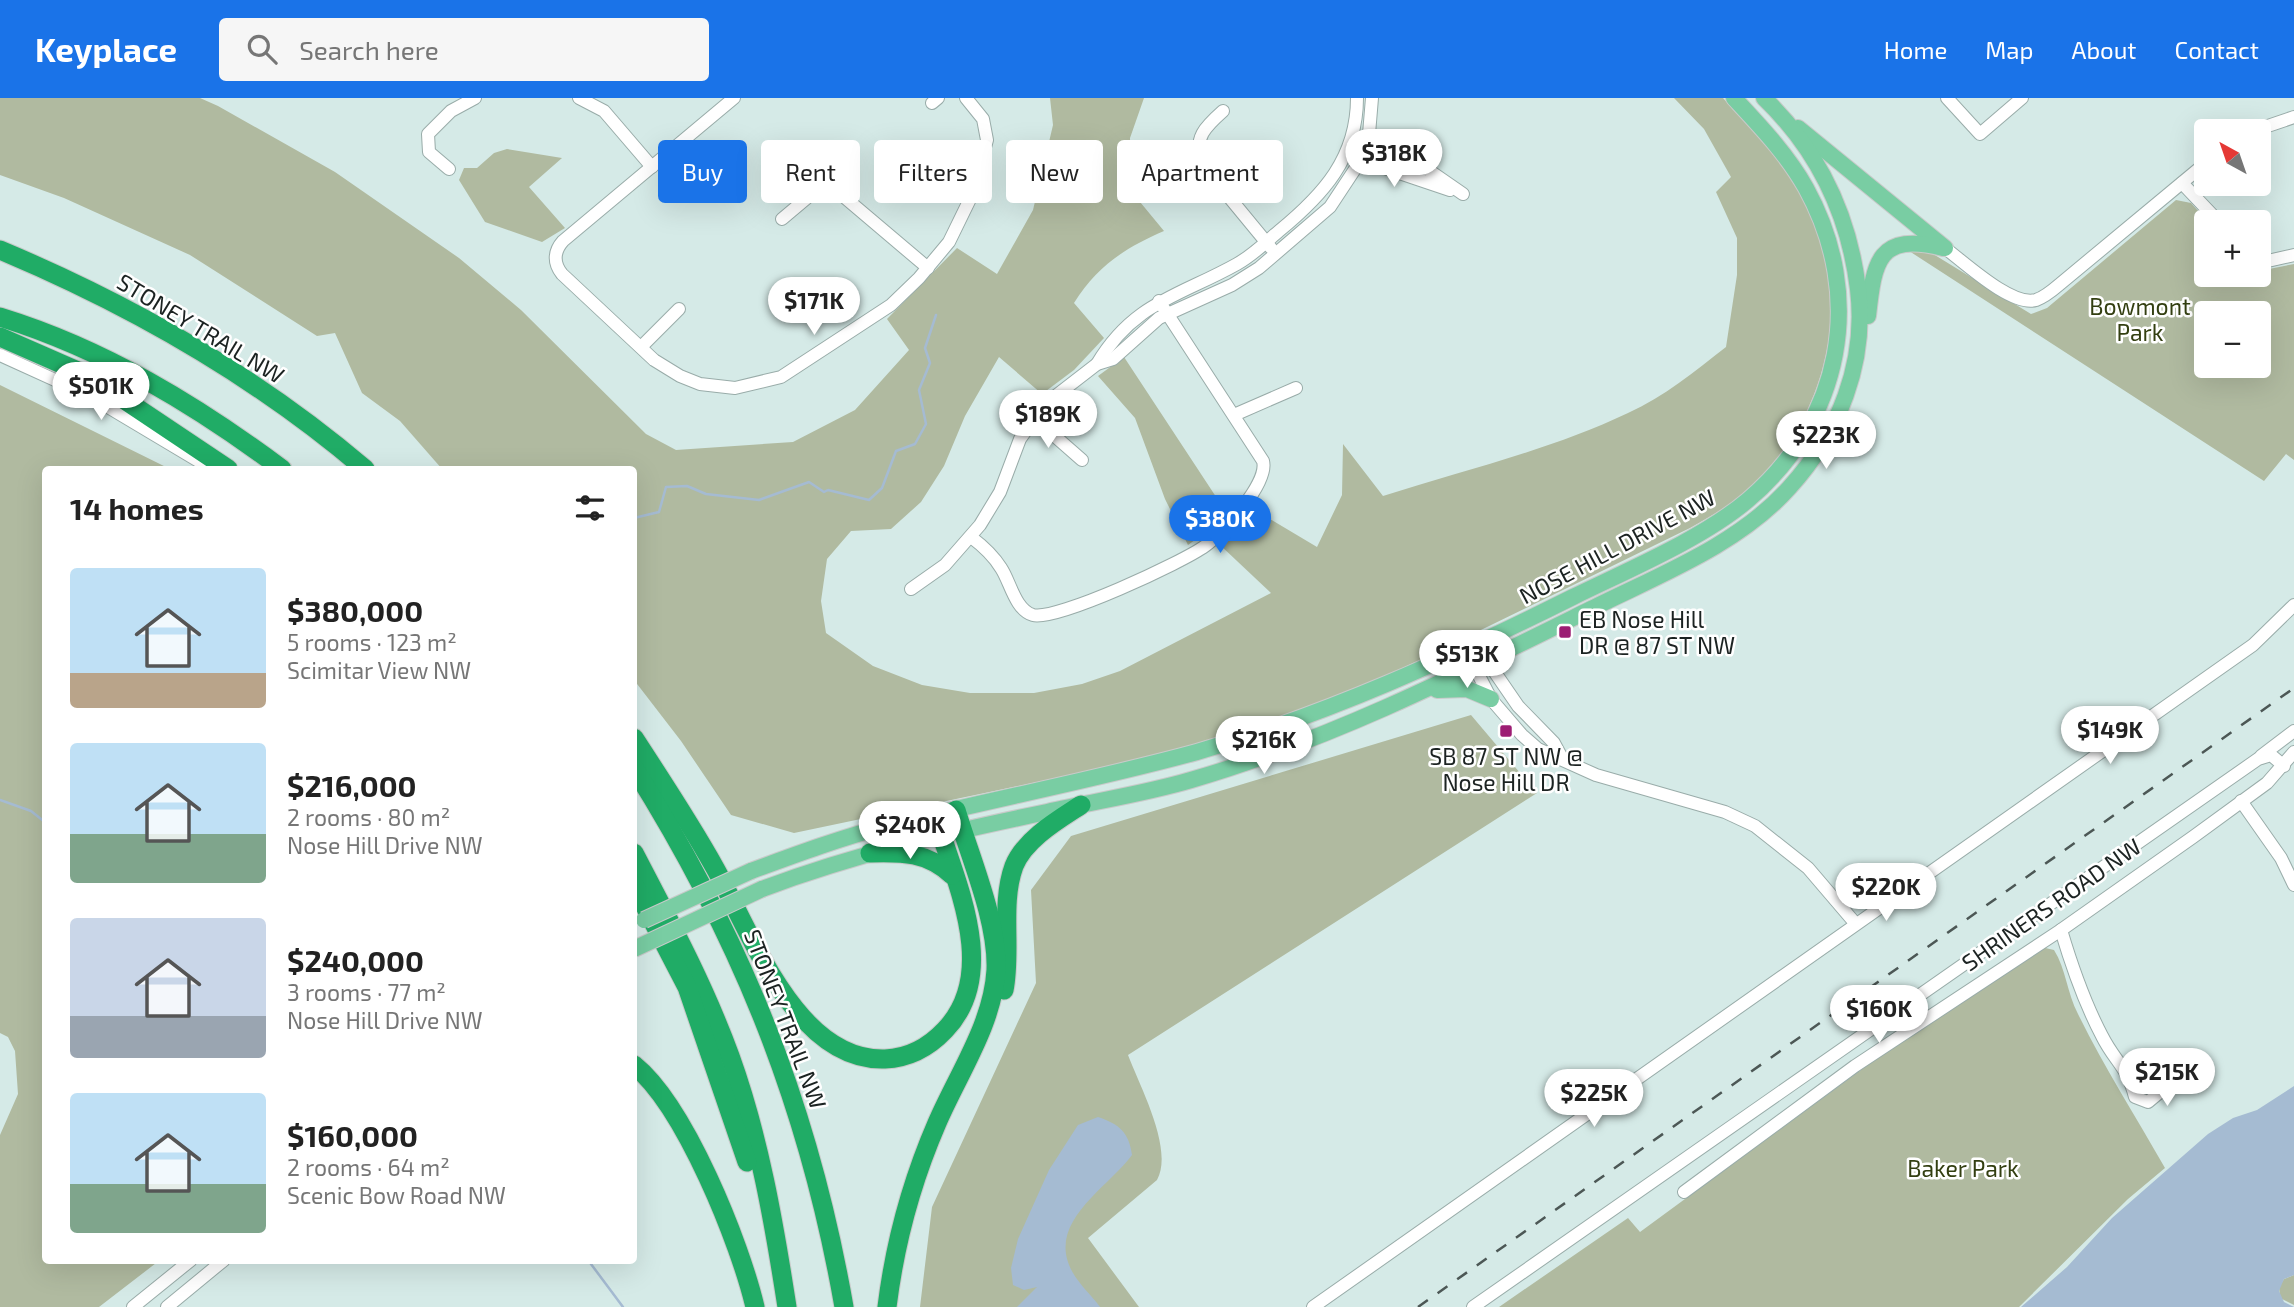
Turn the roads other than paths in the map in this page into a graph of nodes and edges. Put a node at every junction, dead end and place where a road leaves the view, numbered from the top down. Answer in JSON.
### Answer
{"nodes":[{"id":1,"x":475,"y":98,"type":"edge"},
{"id":2,"x":579,"y":98,"type":"edge"},
{"id":3,"x":734,"y":98,"type":"edge"},
{"id":4,"x":966,"y":98,"type":"edge"},
{"id":5,"x":1357,"y":98,"type":"edge"},
{"id":6,"x":1373,"y":98,"type":"edge"},
{"id":7,"x":1734,"y":98,"type":"edge"},
{"id":8,"x":1764,"y":98,"type":"edge"},
{"id":9,"x":1947,"y":98,"type":"edge"},
{"id":10,"x":2022,"y":98,"type":"edge"},
{"id":11,"x":459,"y":102,"type":"edge"},
{"id":12,"x":1223,"y":111,"type":"dead end"},
{"id":13,"x":2294,"y":117,"type":"edge"},
{"id":14,"x":1786,"y":120,"type":"junction"},
{"id":15,"x":2272,"y":125,"type":"edge"},
{"id":16,"x":1366,"y":146,"type":"junction"},
{"id":17,"x":1349,"y":147,"type":"junction"},
{"id":18,"x":1361,"y":160,"type":"junction"},
{"id":19,"x":652,"y":167,"type":"junction"},
{"id":20,"x":449,"y":169,"type":"dead end"},
{"id":21,"x":2194,"y":173,"type":"edge"},
{"id":22,"x":2182,"y":183,"type":"junction"},
{"id":23,"x":2208,"y":210,"type":"edge"},
{"id":24,"x":782,"y":219,"type":"dead end"},
{"id":25,"x":1266,"y":242,"type":"junction"},
{"id":26,"x":1945,"y":248,"type":"junction"},
{"id":27,"x":0,"y":250,"type":"edge"},
{"id":28,"x":1276,"y":254,"type":"junction"},
{"id":29,"x":2294,"y":256,"type":"edge"},
{"id":30,"x":2271,"y":261,"type":"edge"},
{"id":31,"x":928,"y":268,"type":"junction"},
{"id":32,"x":1159,"y":301,"type":"junction"},
{"id":33,"x":679,"y":309,"type":"dead end"},
{"id":34,"x":1167,"y":313,"type":"junction"},
{"id":35,"x":0,"y":317,"type":"edge"},
{"id":36,"x":0,"y":337,"type":"edge"},
{"id":37,"x":1861,"y":339,"type":"junction"},
{"id":38,"x":641,"y":347,"type":"junction"},
{"id":39,"x":0,"y":355,"type":"edge"},
{"id":40,"x":1097,"y":364,"type":"junction"},
{"id":41,"x":1296,"y":387,"type":"dead end"},
{"id":42,"x":1234,"y":415,"type":"junction"},
{"id":43,"x":1033,"y":417,"type":"junction"},
{"id":44,"x":1082,"y":460,"type":"dead end"},
{"id":45,"x":207,"y":466,"type":"edge"},
{"id":46,"x":224,"y":466,"type":"edge"},
{"id":47,"x":278,"y":466,"type":"edge"},
{"id":48,"x":361,"y":466,"type":"edge"},
{"id":49,"x":971,"y":537,"type":"junction"},
{"id":50,"x":911,"y":589,"type":"dead end"},
{"id":51,"x":2294,"y":605,"type":"edge"},
{"id":52,"x":1473,"y":646,"type":"junction"},
{"id":53,"x":1481,"y":663,"type":"junction"},
{"id":54,"x":1427,"y":691,"type":"junction"},
{"id":55,"x":1491,"y":699,"type":"junction"},
{"id":56,"x":2294,"y":731,"type":"edge"},
{"id":57,"x":637,"y":743,"type":"edge"},
{"id":58,"x":2294,"y":752,"type":"edge"},
{"id":59,"x":1560,"y":756,"type":"junction"},
{"id":60,"x":2258,"y":759,"type":"junction"},
{"id":61,"x":2289,"y":767,"type":"edge"},
{"id":62,"x":637,"y":773,"type":"edge"},
{"id":63,"x":2241,"y":802,"type":"junction"},
{"id":64,"x":1081,"y":804,"type":"junction"},
{"id":65,"x":956,"y":810,"type":"junction"},
{"id":66,"x":934,"y":815,"type":"junction"},
{"id":67,"x":962,"y":831,"type":"junction"},
{"id":68,"x":941,"y":835,"type":"junction"},
{"id":69,"x":870,"y":853,"type":"junction"},
{"id":70,"x":637,"y":859,"type":"edge"},
{"id":71,"x":952,"y":875,"type":"junction"},
{"id":72,"x":2294,"y":885,"type":"edge"},
{"id":73,"x":637,"y":891,"type":"edge"},
{"id":74,"x":1898,"y":894,"type":"junction"},
{"id":75,"x":1836,"y":900,"type":"junction"},
{"id":76,"x":637,"y":922,"type":"edge"},
{"id":77,"x":1855,"y":923,"type":"junction"},
{"id":78,"x":2061,"y":930,"type":"junction"},
{"id":79,"x":637,"y":948,"type":"edge"},
{"id":80,"x":637,"y":1068,"type":"edge"},
{"id":81,"x":2129,"y":1073,"type":"dead end"},
{"id":82,"x":637,"y":1084,"type":"edge"},
{"id":83,"x":945,"y":1105,"type":"junction"},
{"id":84,"x":682,"y":1131,"type":"junction"},
{"id":85,"x":1684,"y":1192,"type":"dead end"},
{"id":86,"x":186,"y":1264,"type":"edge"},
{"id":87,"x":219,"y":1264,"type":"edge"},
{"id":88,"x":784,"y":1285,"type":"junction"},
{"id":89,"x":133,"y":1307,"type":"edge"},
{"id":90,"x":167,"y":1307,"type":"edge"},
{"id":91,"x":755,"y":1307,"type":"edge"},
{"id":92,"x":787,"y":1307,"type":"edge"},
{"id":93,"x":844,"y":1307,"type":"edge"},
{"id":94,"x":887,"y":1307,"type":"edge"},
{"id":95,"x":1313,"y":1307,"type":"edge"},
{"id":96,"x":1473,"y":1307,"type":"edge"}],
"edges":[{"from":1,"to":11,"type":"street"},
{"from":2,"to":19,"type":"street"},
{"from":3,"to":19,"type":"street"},
{"from":4,"to":31,"type":"street"},
{"from":5,"to":17,"type":"street"},
{"from":6,"to":16,"type":"street"},
{"from":7,"to":52,"type":"main road","name":"NOSE HILL DRIVE NW"},
{"from":8,"to":14,"type":"main road","name":"NOSE HILL DRIVE NW"},
{"from":9,"to":10,"type":"street"},
{"from":11,"to":20,"type":"street"},
{"from":12,"to":25,"type":"street"},
{"from":13,"to":15,"type":"street"},
{"from":14,"to":26,"type":"main road"},
{"from":14,"to":37,"type":"main road","name":"NOSE HILL DRIVE NW"},
{"from":16,"to":17,"type":"street"},
{"from":16,"to":18,"type":"street"},
{"from":16,"to":18,"type":"street"},
{"from":17,"to":18,"type":"street"},
{"from":17,"to":25,"type":"street"},
{"from":18,"to":28,"type":"street"},
{"from":19,"to":38,"type":"street"},
{"from":21,"to":22,"type":"street"},
{"from":22,"to":23,"type":"street"},
{"from":22,"to":26,"type":"street"},
{"from":24,"to":31,"type":"street"},
{"from":25,"to":28,"type":"street"},
{"from":25,"to":32,"type":"street"},
{"from":26,"to":37,"type":"main road"},
{"from":27,"to":48,"type":"highway","name":"STONEY TRAIL NW"},
{"from":28,"to":34,"type":"street"},
{"from":29,"to":30,"type":"street"},
{"from":31,"to":38,"type":"street"},
{"from":32,"to":34,"type":"street"},
{"from":32,"to":40,"type":"street"},
{"from":33,"to":38,"type":"street"},
{"from":34,"to":40,"type":"street"},
{"from":34,"to":42,"type":"street"},
{"from":35,"to":47,"type":"highway"},
{"from":36,"to":46,"type":"highway"},
{"from":37,"to":53,"type":"main road","name":"NOSE HILL DRIVE NW"},
{"from":39,"to":45,"type":"street"},
{"from":40,"to":43,"type":"street"},
{"from":41,"to":42,"type":"street"},
{"from":42,"to":49,"type":"street"},
{"from":43,"to":44,"type":"street"},
{"from":43,"to":49,"type":"street"},
{"from":49,"to":50,"type":"street"},
{"from":51,"to":74,"type":"street"},
{"from":52,"to":53,"type":"street"},
{"from":52,"to":65,"type":"main road","name":"NOSE HILL DRIVE NW"},
{"from":53,"to":54,"type":"main road","name":"NOSE HILL DRIVE NW"},
{"from":53,"to":55,"type":"street"},
{"from":53,"to":59,"type":"street"},
{"from":54,"to":55,"type":"main road"},
{"from":54,"to":64,"type":"main road","name":"NOSE HILL DRIVE NW"},
{"from":55,"to":59,"type":"street"},
{"from":56,"to":60,"type":"street","name":"SHRINERS ROAD NW"},
{"from":57,"to":71,"type":"highway"},
{"from":58,"to":61,"type":"street"},
{"from":59,"to":75,"type":"street"},
{"from":60,"to":61,"type":"street"},
{"from":60,"to":96,"type":"street","name":"SHRINERS ROAD NW"},
{"from":61,"to":63,"type":"street"},
{"from":62,"to":93,"type":"highway","name":"STONEY TRAIL NW"},
{"from":63,"to":72,"type":"street"},
{"from":63,"to":78,"type":"street"},
{"from":64,"to":67,"type":"main road","name":"NOSE HILL DRIVE NW"},
{"from":64,"to":83,"type":"highway"},
{"from":65,"to":66,"type":"main road","name":"NOSE HILL DRIVE NW"},
{"from":65,"to":67,"type":"highway"},
{"from":66,"to":68,"type":"highway"},
{"from":66,"to":76,"type":"main road","name":"NOSE HILL DRIVE NW","bridge":true},
{"from":67,"to":68,"type":"main road","name":"NOSE HILL DRIVE NW"},
{"from":67,"to":83,"type":"highway"},
{"from":68,"to":69,"type":"main road","name":"NOSE HILL DRIVE NW"},
{"from":68,"to":71,"type":"highway"},
{"from":69,"to":71,"type":"highway"},
{"from":69,"to":79,"type":"main road","name":"NOSE HILL DRIVE NW","bridge":true},
{"from":70,"to":88,"type":"highway"},
{"from":73,"to":88,"type":"highway"},
{"from":74,"to":75,"type":"street"},
{"from":74,"to":77,"type":"street"},
{"from":75,"to":77,"type":"street"},
{"from":77,"to":95,"type":"street"},
{"from":78,"to":81,"type":"street"},
{"from":78,"to":85,"type":"street"},
{"from":80,"to":84,"type":"highway"},
{"from":82,"to":84,"type":"highway"},
{"from":83,"to":94,"type":"highway"},
{"from":84,"to":91,"type":"highway"},
{"from":86,"to":89,"type":"street"},
{"from":87,"to":90,"type":"street"},
{"from":88,"to":92,"type":"highway"}]}
